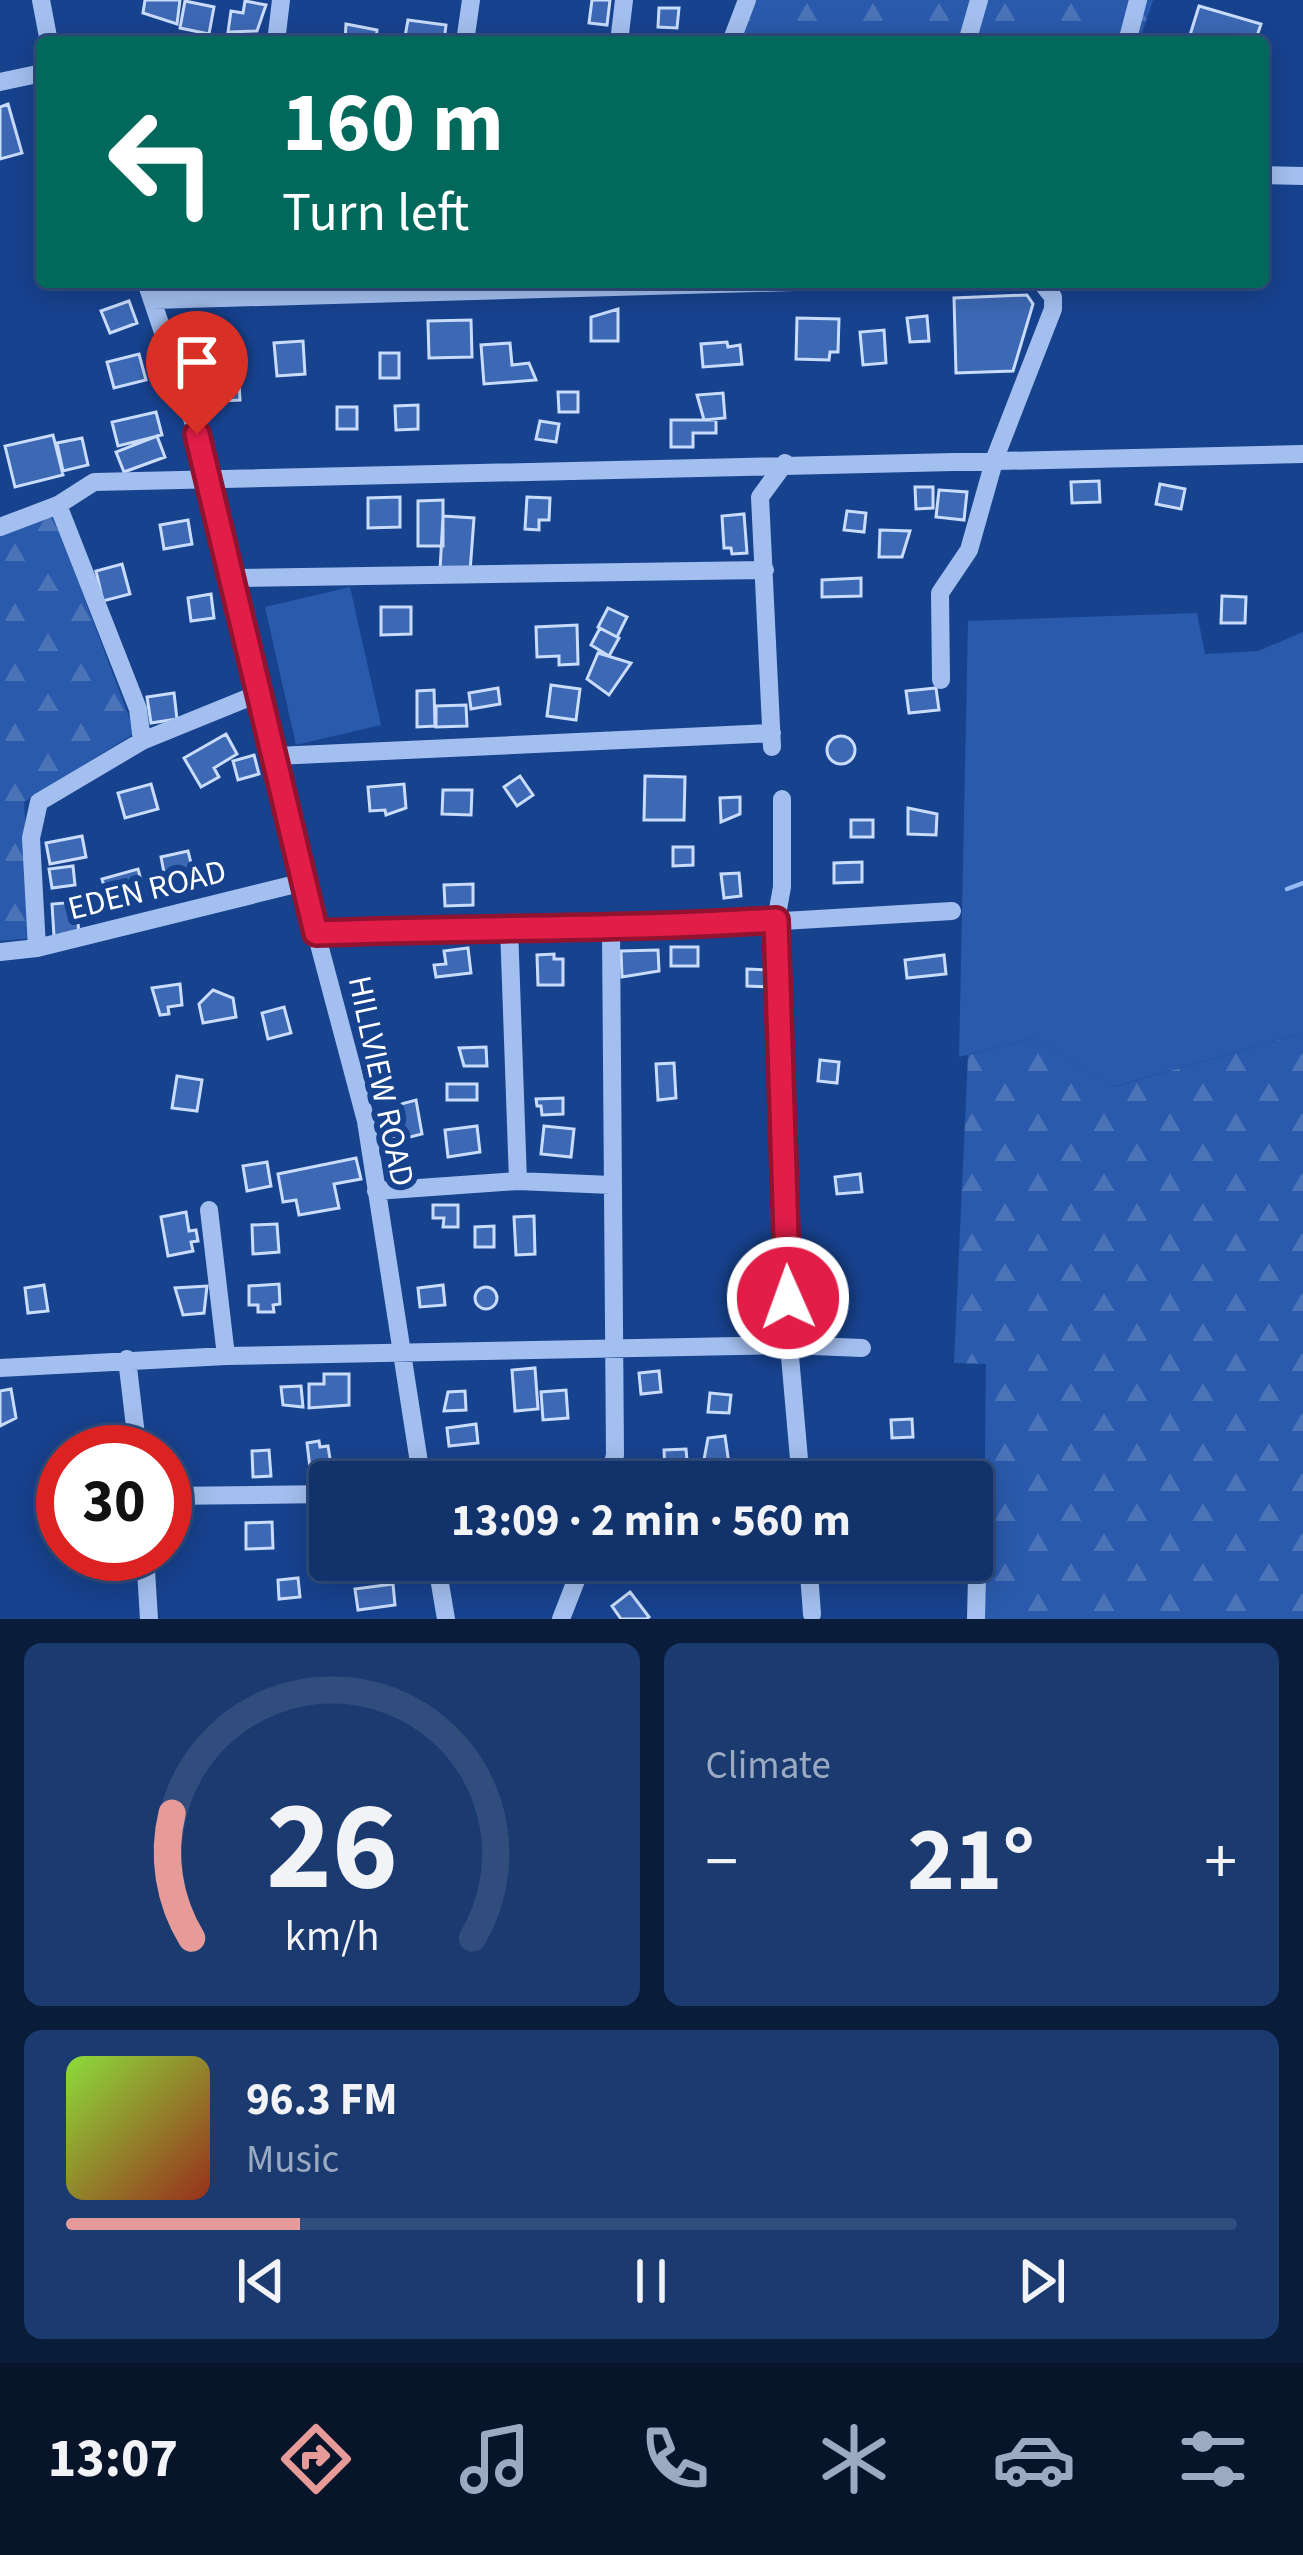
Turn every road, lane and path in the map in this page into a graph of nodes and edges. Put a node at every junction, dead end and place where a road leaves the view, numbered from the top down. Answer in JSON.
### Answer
{"nodes":[{"id":1,"x":41,"y":0,"type":"edge"},
{"id":2,"x":281,"y":0,"type":"edge"},
{"id":3,"x":471,"y":0,"type":"edge"},
{"id":4,"x":624,"y":0,"type":"edge"},
{"id":5,"x":747,"y":0,"type":"edge"},
{"id":6,"x":979,"y":0,"type":"edge"},
{"id":7,"x":1138,"y":0,"type":"edge"},
{"id":8,"x":48,"y":36,"type":"edge"},
{"id":9,"x":277,"y":36,"type":"edge"},
{"id":10,"x":466,"y":36,"type":"edge"},
{"id":11,"x":620,"y":36,"type":"edge"},
{"id":12,"x":732,"y":36,"type":"edge"},
{"id":13,"x":969,"y":36,"type":"edge"},
{"id":14,"x":1129,"y":36,"type":"edge"},
{"id":15,"x":36,"y":75,"type":"edge"},
{"id":16,"x":0,"y":82,"type":"edge"},
{"id":17,"x":1269,"y":175,"type":"edge"},
{"id":18,"x":1303,"y":176,"type":"edge"},
{"id":19,"x":423,"y":288,"type":"edge"},
{"id":20,"x":1046,"y":288,"type":"edge"},
{"id":21,"x":150,"y":291,"type":"edge"},
{"id":22,"x":1303,"y":454,"type":"edge"},
{"id":23,"x":995,"y":458,"type":"junction"},
{"id":24,"x":785,"y":463,"type":"junction"},
{"id":25,"x":212,"y":478,"type":"junction"},
{"id":26,"x":58,"y":505,"type":"junction"},
{"id":27,"x":0,"y":526,"type":"edge"},
{"id":28,"x":765,"y":570,"type":"junction"},
{"id":29,"x":234,"y":578,"type":"junction"},
{"id":30,"x":941,"y":680,"type":"dead end"},
{"id":31,"x":260,"y":693,"type":"junction"},
{"id":32,"x":142,"y":741,"type":"junction"},
{"id":33,"x":276,"y":756,"type":"junction"},
{"id":34,"x":782,"y":799,"type":"dead end"},
{"id":35,"x":308,"y":881,"type":"junction"},
{"id":36,"x":952,"y":911,"type":"dead end"},
{"id":37,"x":776,"y":920,"type":"junction"},
{"id":38,"x":509,"y":927,"type":"junction"},
{"id":39,"x":611,"y":931,"type":"junction"},
{"id":40,"x":316,"y":933,"type":"junction"},
{"id":41,"x":38,"y":948,"type":"junction"},
{"id":42,"x":0,"y":952,"type":"edge"},
{"id":43,"x":518,"y":1180,"type":"junction"},
{"id":44,"x":611,"y":1186,"type":"junction"},
{"id":45,"x":376,"y":1191,"type":"junction"},
{"id":46,"x":209,"y":1210,"type":"dead end"},
{"id":47,"x":789,"y":1345,"type":"junction"},
{"id":48,"x":611,"y":1348,"type":"junction"},
{"id":49,"x":862,"y":1348,"type":"dead end"},
{"id":50,"x":398,"y":1354,"type":"junction"},
{"id":51,"x":226,"y":1356,"type":"junction"},
{"id":52,"x":127,"y":1359,"type":"junction"},
{"id":53,"x":0,"y":1368,"type":"edge"},
{"id":54,"x":135,"y":1425,"type":"edge"},
{"id":55,"x":418,"y":1461,"type":"edge"},
{"id":56,"x":613,"y":1461,"type":"edge"},
{"id":57,"x":799,"y":1461,"type":"edge"},
{"id":58,"x":309,"y":1494,"type":"edge"},
{"id":59,"x":192,"y":1496,"type":"edge"},
{"id":60,"x":147,"y":1581,"type":"edge"},
{"id":61,"x":440,"y":1581,"type":"edge"},
{"id":62,"x":576,"y":1581,"type":"edge"},
{"id":63,"x":810,"y":1581,"type":"edge"},
{"id":64,"x":977,"y":1581,"type":"edge"},
{"id":65,"x":812,"y":1614,"type":"dead end"},
{"id":66,"x":149,"y":1619,"type":"edge"},
{"id":67,"x":446,"y":1619,"type":"edge"},
{"id":68,"x":561,"y":1619,"type":"edge"},
{"id":69,"x":976,"y":1619,"type":"edge"}],
"edges":[{"from":1,"to":8,"type":"street"},
{"from":2,"to":9,"type":"street"},
{"from":3,"to":10,"type":"street"},
{"from":4,"to":11,"type":"street"},
{"from":5,"to":12,"type":"street"},
{"from":6,"to":13,"type":"street"},
{"from":7,"to":14,"type":"street"},
{"from":15,"to":16,"type":"street"},
{"from":17,"to":18,"type":"street"},
{"from":19,"to":21,"type":"street"},
{"from":20,"to":23,"type":"street"},
{"from":21,"to":25,"type":"street","name":"HILLVIEW ROAD"},
{"from":22,"to":23,"type":"street"},
{"from":23,"to":24,"type":"street"},
{"from":23,"to":30,"type":"street"},
{"from":24,"to":25,"type":"street"},
{"from":24,"to":28,"type":"street"},
{"from":25,"to":26,"type":"street"},
{"from":25,"to":29,"type":"street","name":"HILLVIEW ROAD"},
{"from":26,"to":27,"type":"street"},
{"from":26,"to":32,"type":"street"},
{"from":28,"to":29,"type":"street"},
{"from":28,"to":33,"type":"street"},
{"from":29,"to":31,"type":"street","name":"HILLVIEW ROAD"},
{"from":31,"to":32,"type":"street"},
{"from":31,"to":33,"type":"street","name":"HILLVIEW ROAD"},
{"from":32,"to":41,"type":"street"},
{"from":33,"to":35,"type":"street","name":"HILLVIEW ROAD"},
{"from":34,"to":37,"type":"street"},
{"from":35,"to":40,"type":"street","name":"HILLVIEW ROAD"},
{"from":35,"to":41,"type":"street","name":"EDEN ROAD"},
{"from":36,"to":37,"type":"street"},
{"from":37,"to":39,"type":"street"},
{"from":37,"to":47,"type":"street"},
{"from":38,"to":39,"type":"street"},
{"from":38,"to":40,"type":"street"},
{"from":38,"to":43,"type":"street"},
{"from":39,"to":44,"type":"street"},
{"from":40,"to":45,"type":"street","name":"HILLVIEW ROAD"},
{"from":41,"to":42,"type":"street","name":"EDEN ROAD"},
{"from":43,"to":44,"type":"street"},
{"from":43,"to":45,"type":"street"},
{"from":44,"to":48,"type":"street"},
{"from":45,"to":50,"type":"street","name":"HILLVIEW ROAD"},
{"from":46,"to":51,"type":"street"},
{"from":47,"to":48,"type":"street"},
{"from":47,"to":49,"type":"street"},
{"from":47,"to":57,"type":"street"},
{"from":48,"to":50,"type":"street"},
{"from":48,"to":56,"type":"street"},
{"from":50,"to":51,"type":"street"},
{"from":50,"to":55,"type":"street","name":"HILLVIEW ROAD"},
{"from":51,"to":52,"type":"street"},
{"from":52,"to":53,"type":"street"},
{"from":52,"to":54,"type":"street"},
{"from":58,"to":59,"type":"street"},
{"from":60,"to":66,"type":"street"},
{"from":61,"to":67,"type":"street"},
{"from":62,"to":68,"type":"street"},
{"from":63,"to":65,"type":"street"},
{"from":64,"to":69,"type":"street"}]}
